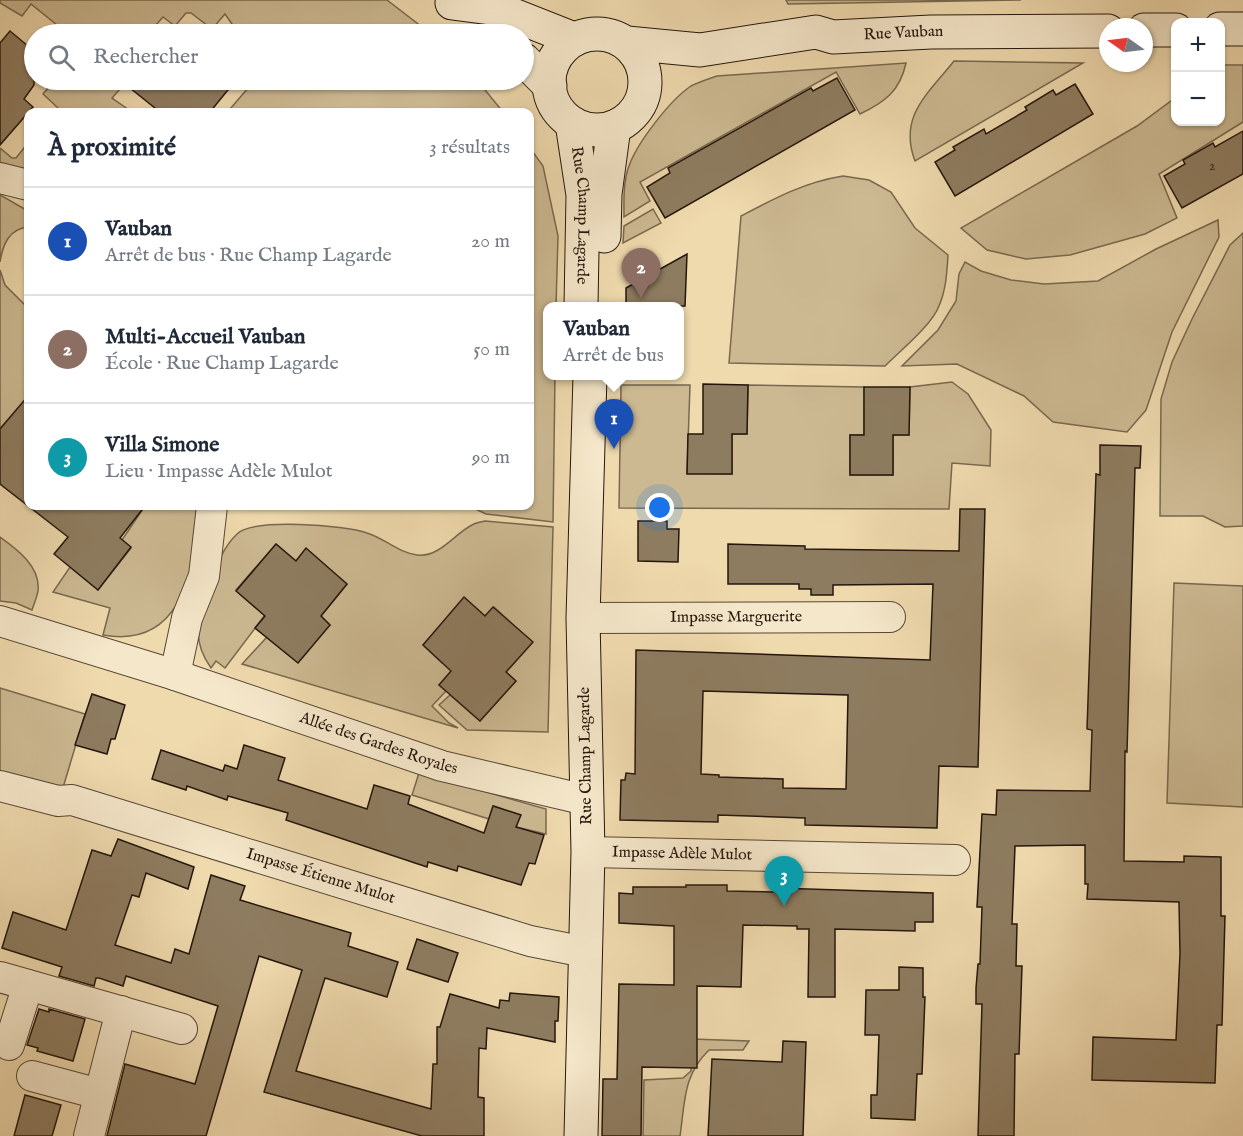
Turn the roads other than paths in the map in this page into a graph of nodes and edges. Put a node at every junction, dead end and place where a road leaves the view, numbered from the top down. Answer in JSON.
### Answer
{"nodes":[{"id":1,"x":450,"y":1,"type":"edge"},
{"id":2,"x":479,"y":24,"type":"edge"},
{"id":3,"x":1225,"y":29,"type":"edge"},
{"id":4,"x":1243,"y":29,"type":"edge"},
{"id":5,"x":1153,"y":30,"type":"edge"},
{"id":6,"x":1171,"y":30,"type":"edge"},
{"id":7,"x":1099,"y":31,"type":"edge"},
{"id":8,"x":574,"y":39,"type":"junction"},
{"id":9,"x":627,"y":43,"type":"junction"},
{"id":10,"x":700,"y":50,"type":"junction"},
{"id":11,"x":534,"y":70,"type":"edge"},
{"id":12,"x":550,"y":86,"type":"junction"},
{"id":13,"x":645,"y":86,"type":"junction"},
{"id":14,"x":572,"y":123,"type":"junction"},
{"id":15,"x":614,"y":127,"type":"junction"},
{"id":16,"x":0,"y":178,"type":"edge"},
{"id":17,"x":24,"y":184,"type":"edge"},
{"id":18,"x":581,"y":302,"type":"edge"},
{"id":19,"x":602,"y":302,"type":"edge"},
{"id":20,"x":590,"y":380,"type":"edge"},
{"id":21,"x":212,"y":510,"type":"edge"},
{"id":22,"x":890,"y":617,"type":"dead end"},
{"id":23,"x":583,"y":618,"type":"junction"},
{"id":24,"x":0,"y":621,"type":"edge"},
{"id":25,"x":175,"y":675,"type":"junction"},
{"id":26,"x":0,"y":786,"type":"edge"},
{"id":27,"x":586,"y":800,"type":"junction"},
{"id":28,"x":588,"y":852,"type":"junction"},
{"id":29,"x":956,"y":860,"type":"dead end"},
{"id":30,"x":585,"y":952,"type":"junction"},
{"id":31,"x":14,"y":981,"type":"edge"},
{"id":32,"x":121,"y":1011,"type":"junction"},
{"id":33,"x":182,"y":1029,"type":"dead end"},
{"id":34,"x":9,"y":1045,"type":"dead end"},
{"id":35,"x":32,"y":1076,"type":"dead end"},
{"id":36,"x":99,"y":1094,"type":"junction"},
{"id":37,"x":89,"y":1136,"type":"edge"},
{"id":38,"x":581,"y":1136,"type":"edge"}],
"edges":[{"from":1,"to":2,"type":"main road"},
{"from":1,"to":8,"type":"main road"},
{"from":3,"to":4,"type":"main road"},
{"from":5,"to":6,"type":"main road"},
{"from":7,"to":10,"type":"main road","name":"Rue Vauban"},
{"from":8,"to":9,"type":"main road"},
{"from":8,"to":12,"type":"main road"},
{"from":9,"to":10,"type":"main road","name":"Rue Vauban"},
{"from":9,"to":13,"type":"main road"},
{"from":10,"to":13,"type":"main road","name":"Rue Vauban"},
{"from":11,"to":12,"type":"main road"},
{"from":12,"to":14,"type":"main road"},
{"from":13,"to":15,"type":"main road"},
{"from":14,"to":15,"type":"main road"},
{"from":14,"to":18,"type":"main road","name":"Rue Champ Lagarde"},
{"from":15,"to":19,"type":"main road","name":"Rue Champ Lagarde"},
{"from":16,"to":17,"type":"street"},
{"from":20,"to":23,"type":"main road","name":"Rue Champ Lagarde"},
{"from":21,"to":25,"type":"street"},
{"from":22,"to":23,"type":"street","name":"Impasse Marguerite"},
{"from":23,"to":27,"type":"main road","name":"Rue Champ Lagarde"},
{"from":24,"to":25,"type":"street","name":"Allée des Gardes Royales"},
{"from":25,"to":27,"type":"street","name":"Allée des Gardes Royales"},
{"from":26,"to":30,"type":"street","name":"Impasse Étienne Mulot"},
{"from":27,"to":28,"type":"main road","name":"Rue Champ Lagarde"},
{"from":28,"to":29,"type":"street","name":"Impasse Adèle Mulot"},
{"from":28,"to":30,"type":"main road","name":"Rue Champ Lagarde"},
{"from":30,"to":38,"type":"main road","name":"Rue Champ Lagarde"},
{"from":31,"to":32,"type":"street"},
{"from":31,"to":34,"type":"street"},
{"from":32,"to":33,"type":"street"},
{"from":32,"to":36,"type":"street"},
{"from":35,"to":36,"type":"street"},
{"from":36,"to":37,"type":"street"}]}
